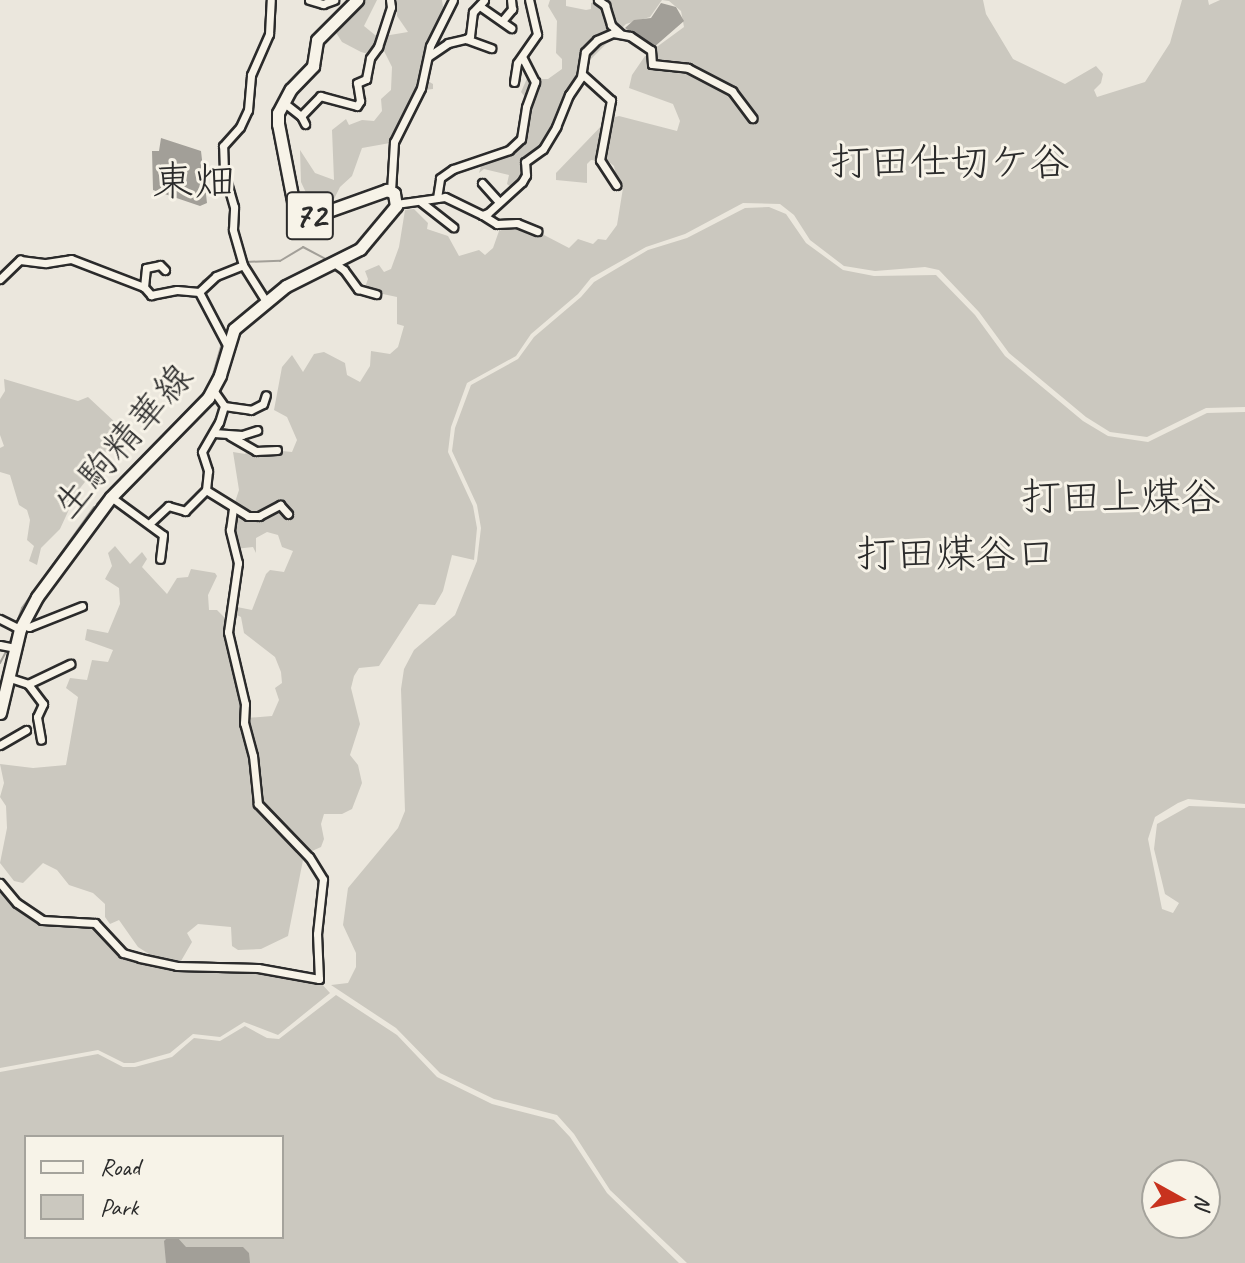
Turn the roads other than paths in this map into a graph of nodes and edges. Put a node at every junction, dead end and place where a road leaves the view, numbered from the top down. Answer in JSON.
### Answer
{"nodes":[{"id":1,"x":271,"y":0,"type":"edge"},
{"id":2,"x":309,"y":0,"type":"edge"},
{"id":3,"x":334,"y":0,"type":"edge"},
{"id":4,"x":357,"y":0,"type":"edge"},
{"id":5,"x":390,"y":0,"type":"edge"},
{"id":6,"x":453,"y":0,"type":"edge"},
{"id":7,"x":511,"y":0,"type":"edge"},
{"id":8,"x":529,"y":0,"type":"edge"},
{"id":9,"x":598,"y":0,"type":"edge"},
{"id":10,"x":483,"y":3,"type":"edge"},
{"id":11,"x":502,"y":21,"type":"junction"},
{"id":12,"x":511,"y":28,"type":"dead end"},
{"id":13,"x":622,"y":34,"type":"junction"},
{"id":14,"x":466,"y":39,"type":"junction"},
{"id":15,"x":491,"y":48,"type":"dead end"},
{"id":16,"x":522,"y":57,"type":"junction"},
{"id":17,"x":428,"y":58,"type":"junction"},
{"id":18,"x":582,"y":74,"type":"junction"},
{"id":19,"x":514,"y":82,"type":"dead end"},
{"id":20,"x":283,"y":102,"type":"junction"},
{"id":21,"x":301,"y":116,"type":"junction"},
{"id":22,"x":752,"y":118,"type":"dead end"},
{"id":23,"x":305,"y":124,"type":"dead end"},
{"id":24,"x":482,"y":183,"type":"dead end"},
{"id":25,"x":616,"y":185,"type":"dead end"},
{"id":26,"x":391,"y":191,"type":"junction"},
{"id":27,"x":437,"y":198,"type":"junction"},
{"id":28,"x":498,"y":201,"type":"junction"},
{"id":29,"x":421,"y":202,"type":"junction"},
{"id":30,"x":396,"y":204,"type":"junction"},
{"id":31,"x":484,"y":216,"type":"junction"},
{"id":32,"x":453,"y":227,"type":"dead end"},
{"id":33,"x":537,"y":231,"type":"dead end"},
{"id":34,"x":334,"y":263,"type":"junction"},
{"id":35,"x":243,"y":265,"type":"junction"},
{"id":36,"x":165,"y":270,"type":"dead end"},
{"id":37,"x":0,"y":279,"type":"edge"},
{"id":38,"x":144,"y":287,"type":"junction"},
{"id":39,"x":199,"y":292,"type":"junction"},
{"id":40,"x":376,"y":294,"type":"dead end"},
{"id":41,"x":265,"y":300,"type":"junction"},
{"id":42,"x":227,"y":345,"type":"junction"},
{"id":43,"x":213,"y":390,"type":"junction"},
{"id":44,"x":266,"y":395,"type":"dead end"},
{"id":45,"x":224,"y":406,"type":"junction"},
{"id":46,"x":257,"y":430,"type":"dead end"},
{"id":47,"x":214,"y":433,"type":"junction"},
{"id":48,"x":230,"y":436,"type":"junction"},
{"id":49,"x":277,"y":450,"type":"dead end"},
{"id":50,"x":206,"y":490,"type":"junction"},
{"id":51,"x":111,"y":497,"type":"junction"},
{"id":52,"x":233,"y":509,"type":"junction"},
{"id":53,"x":288,"y":514,"type":"dead end"},
{"id":54,"x":150,"y":523,"type":"junction"},
{"id":55,"x":160,"y":559,"type":"dead end"},
{"id":56,"x":82,"y":606,"type":"dead end"},
{"id":57,"x":0,"y":619,"type":"edge"},
{"id":58,"x":21,"y":627,"type":"junction"},
{"id":59,"x":0,"y":645,"type":"edge"},
{"id":60,"x":15,"y":648,"type":"junction"},
{"id":61,"x":70,"y":664,"type":"dead end"},
{"id":62,"x":7,"y":677,"type":"junction"},
{"id":63,"x":28,"y":684,"type":"junction"},
{"id":64,"x":0,"y":713,"type":"edge"},
{"id":65,"x":26,"y":730,"type":"dead end"},
{"id":66,"x":41,"y":740,"type":"dead end"},
{"id":67,"x":0,"y":745,"type":"edge"},
{"id":68,"x":0,"y":883,"type":"edge"}],
"edges":[{"from":1,"to":35,"type":"street"},
{"from":2,"to":3,"type":"street"},
{"from":4,"to":20,"type":"main road"},
{"from":5,"to":21,"type":"street"},
{"from":6,"to":17,"type":"street"},
{"from":7,"to":11,"type":"street"},
{"from":8,"to":16,"type":"street"},
{"from":9,"to":13,"type":"street"},
{"from":10,"to":11,"type":"street"},
{"from":10,"to":14,"type":"street"},
{"from":11,"to":12,"type":"street"},
{"from":13,"to":18,"type":"street"},
{"from":13,"to":22,"type":"street"},
{"from":14,"to":15,"type":"street"},
{"from":14,"to":17,"type":"street"},
{"from":16,"to":19,"type":"street"},
{"from":16,"to":27,"type":"street"},
{"from":17,"to":26,"type":"street"},
{"from":18,"to":25,"type":"street"},
{"from":18,"to":28,"type":"street"},
{"from":20,"to":21,"type":"street"},
{"from":20,"to":26,"type":"main road","number":"72"},
{"from":21,"to":23,"type":"street"},
{"from":24,"to":28,"type":"street"},
{"from":26,"to":30,"type":"main road","number":"72"},
{"from":27,"to":29,"type":"street"},
{"from":27,"to":31,"type":"street"},
{"from":28,"to":31,"type":"street"},
{"from":29,"to":30,"type":"street"},
{"from":29,"to":32,"type":"street"},
{"from":30,"to":34,"type":"main road","name":"生駒精華線","number":"72"},
{"from":31,"to":33,"type":"street"},
{"from":34,"to":40,"type":"street"},
{"from":34,"to":41,"type":"main road","name":"生駒精華線","number":"72"},
{"from":35,"to":39,"type":"street"},
{"from":35,"to":41,"type":"street"},
{"from":36,"to":38,"type":"street"},
{"from":37,"to":38,"type":"street"},
{"from":38,"to":39,"type":"street"},
{"from":39,"to":42,"type":"street"},
{"from":41,"to":42,"type":"main road","name":"生駒精華線","number":"72"},
{"from":42,"to":43,"type":"main road","name":"生駒精華線","number":"72"},
{"from":43,"to":45,"type":"street"},
{"from":43,"to":51,"type":"main road","name":"生駒精華線","number":"72"},
{"from":44,"to":45,"type":"street"},
{"from":45,"to":47,"type":"street"},
{"from":46,"to":48,"type":"street"},
{"from":47,"to":48,"type":"street"},
{"from":47,"to":50,"type":"street"},
{"from":48,"to":49,"type":"street"},
{"from":50,"to":52,"type":"street"},
{"from":50,"to":54,"type":"street"},
{"from":51,"to":54,"type":"street"},
{"from":51,"to":58,"type":"main road","name":"生駒精華線","number":"72"},
{"from":52,"to":53,"type":"street"},
{"from":52,"to":68,"type":"street"},
{"from":54,"to":55,"type":"street"},
{"from":56,"to":58,"type":"street"},
{"from":57,"to":58,"type":"street"},
{"from":58,"to":60,"type":"main road","name":"生駒精華線","number":"72"},
{"from":59,"to":60,"type":"street"},
{"from":60,"to":62,"type":"main road","name":"生駒精華線","number":"72"},
{"from":61,"to":63,"type":"street"},
{"from":62,"to":63,"type":"street"},
{"from":62,"to":64,"type":"main road","name":"生駒精華線","number":"72"},
{"from":63,"to":66,"type":"street"},
{"from":65,"to":67,"type":"street"}]}
